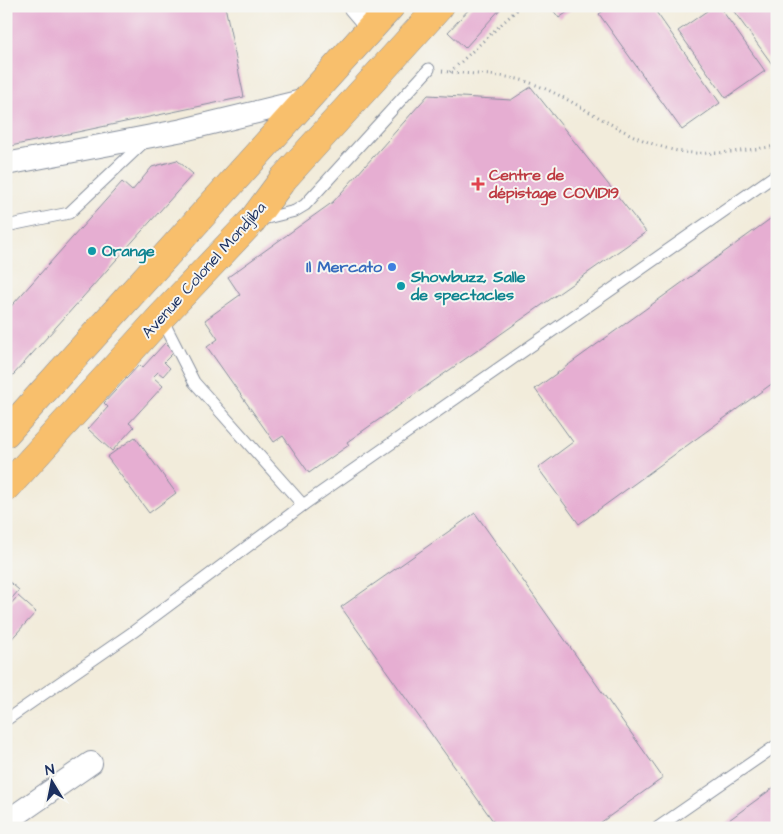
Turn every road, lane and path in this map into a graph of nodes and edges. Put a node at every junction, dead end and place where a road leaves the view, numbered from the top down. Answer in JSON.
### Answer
{"nodes":[{"id":1,"x":354,"y":6,"type":"edge"},
{"id":2,"x":391,"y":6,"type":"edge"},
{"id":3,"x":440,"y":6,"type":"edge"},
{"id":4,"x":521,"y":6,"type":"edge"},
{"id":5,"x":372,"y":27,"type":"junction"},
{"id":6,"x":429,"y":69,"type":"dead end"},
{"id":7,"x":306,"y":100,"type":"junction"},
{"id":8,"x":333,"y":125,"type":"junction"},
{"id":9,"x":151,"y":135,"type":"junction"},
{"id":10,"x":777,"y":146,"type":"edge"},
{"id":11,"x":6,"y":164,"type":"edge"},
{"id":12,"x":777,"y":174,"type":"edge"},
{"id":13,"x":252,"y":221,"type":"junction"},
{"id":14,"x":6,"y":226,"type":"edge"},
{"id":15,"x":161,"y":317,"type":"junction"},
{"id":16,"x":6,"y":433,"type":"edge"},
{"id":17,"x":6,"y":488,"type":"edge"},
{"id":18,"x":303,"y":505,"type":"junction"},
{"id":19,"x":6,"y":720,"type":"edge"},
{"id":20,"x":777,"y":744,"type":"edge"},
{"id":21,"x":91,"y":763,"type":"dead end"},
{"id":22,"x":6,"y":822,"type":"edge"},
{"id":23,"x":657,"y":828,"type":"edge"}],
"edges":[{"from":1,"to":5,"type":"street"},
{"from":2,"to":5,"type":"main road"},
{"from":3,"to":8,"type":"main road","name":"Avenue Colonel Mondjiba"},
{"from":4,"to":10,"type":"path"},
{"from":5,"to":7,"type":"main road"},
{"from":6,"to":13,"type":"lane"},
{"from":7,"to":8,"type":"main road"},
{"from":7,"to":9,"type":"street"},
{"from":7,"to":16,"type":"main road"},
{"from":8,"to":13,"type":"main road","name":"Avenue Colonel Mondjiba"},
{"from":9,"to":11,"type":"street"},
{"from":9,"to":14,"type":"lane"},
{"from":12,"to":18,"type":"lane"},
{"from":13,"to":15,"type":"main road","name":"Avenue Colonel Mondjiba"},
{"from":15,"to":17,"type":"main road","name":"Avenue Colonel Mondjiba"},
{"from":15,"to":18,"type":"lane"},
{"from":18,"to":19,"type":"lane"},
{"from":20,"to":23,"type":"lane"},
{"from":21,"to":22,"type":"street"}]}
